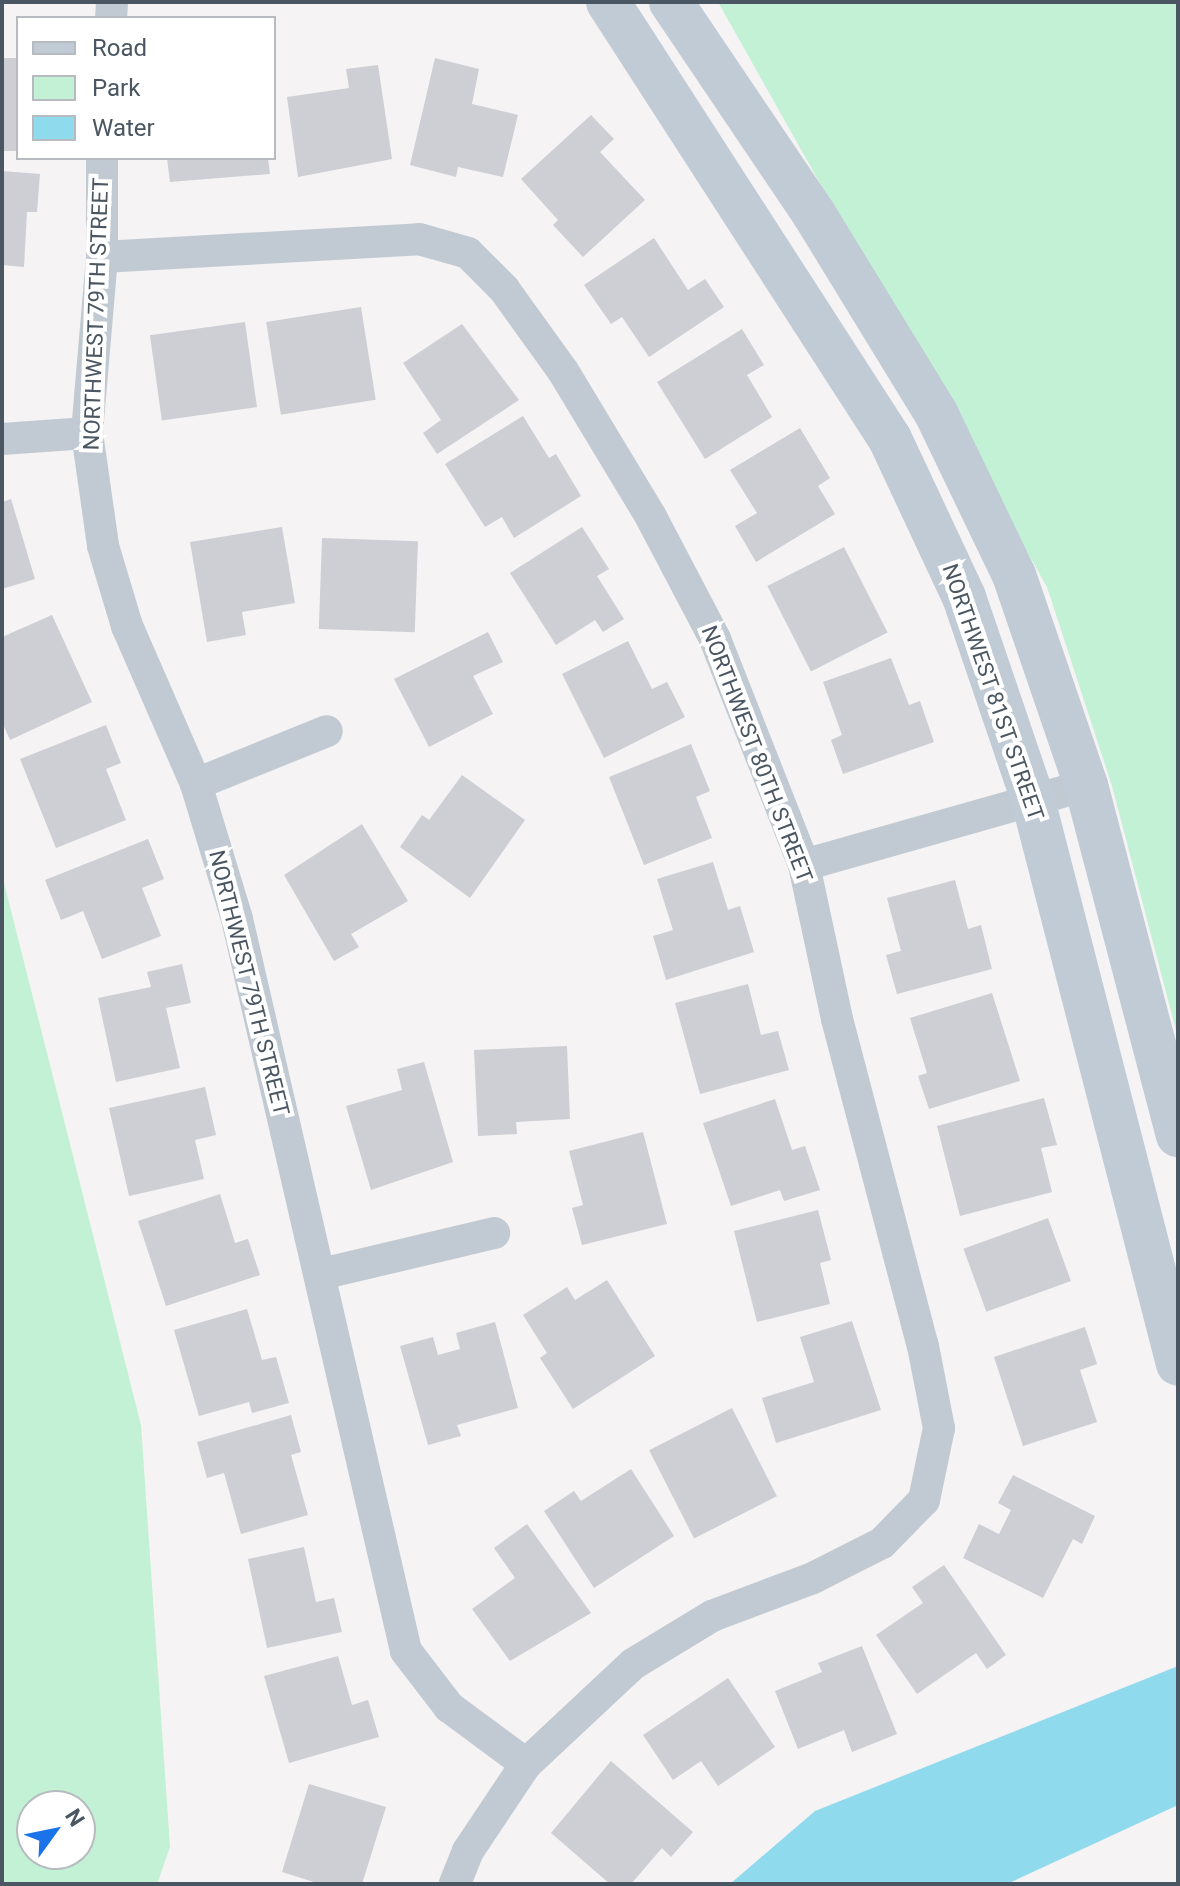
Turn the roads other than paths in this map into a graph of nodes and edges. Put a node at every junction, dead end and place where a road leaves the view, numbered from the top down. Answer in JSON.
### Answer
{"nodes":[{"id":1,"x":608,"y":2,"type":"edge"},
{"id":2,"x":671,"y":2,"type":"edge"},
{"id":3,"x":102,"y":160,"type":"edge"},
{"id":4,"x":102,"y":257,"type":"junction"},
{"id":5,"x":87,"y":433,"type":"junction"},
{"id":6,"x":2,"y":439,"type":"edge"},
{"id":7,"x":327,"y":731,"type":"dead end"},
{"id":8,"x":196,"y":784,"type":"junction"},
{"id":9,"x":1086,"y":785,"type":"junction"},
{"id":10,"x":1033,"y":800,"type":"junction"},
{"id":11,"x":804,"y":865,"type":"junction"},
{"id":12,"x":1178,"y":1135,"type":"edge"},
{"id":13,"x":494,"y":1233,"type":"dead end"},
{"id":14,"x":321,"y":1274,"type":"junction"},
{"id":15,"x":1178,"y":1364,"type":"edge"},
{"id":16,"x":526,"y":1764,"type":"junction"},
{"id":17,"x":455,"y":1884,"type":"edge"}],
"edges":[{"from":1,"to":10,"type":"street","name":"NORTHWEST 81ST STREET"},
{"from":2,"to":9,"type":"street"},
{"from":3,"to":4,"type":"street","name":"NORTHWEST 79TH STREET"},
{"from":4,"to":5,"type":"street","name":"NORTHWEST 79TH STREET"},
{"from":4,"to":11,"type":"street","name":"NORTHWEST 80TH STREET"},
{"from":5,"to":6,"type":"street"},
{"from":5,"to":8,"type":"street","name":"NORTHWEST 79TH STREET"},
{"from":7,"to":8,"type":"street"},
{"from":8,"to":14,"type":"street","name":"NORTHWEST 79TH STREET"},
{"from":9,"to":10,"type":"street"},
{"from":9,"to":12,"type":"street"},
{"from":10,"to":11,"type":"street"},
{"from":10,"to":15,"type":"street","name":"NORTHWEST 81ST STREET"},
{"from":11,"to":16,"type":"street","name":"NORTHWEST 80TH STREET"},
{"from":13,"to":14,"type":"street"},
{"from":14,"to":16,"type":"street","name":"NORTHWEST 79TH STREET"},
{"from":16,"to":17,"type":"street"}]}
